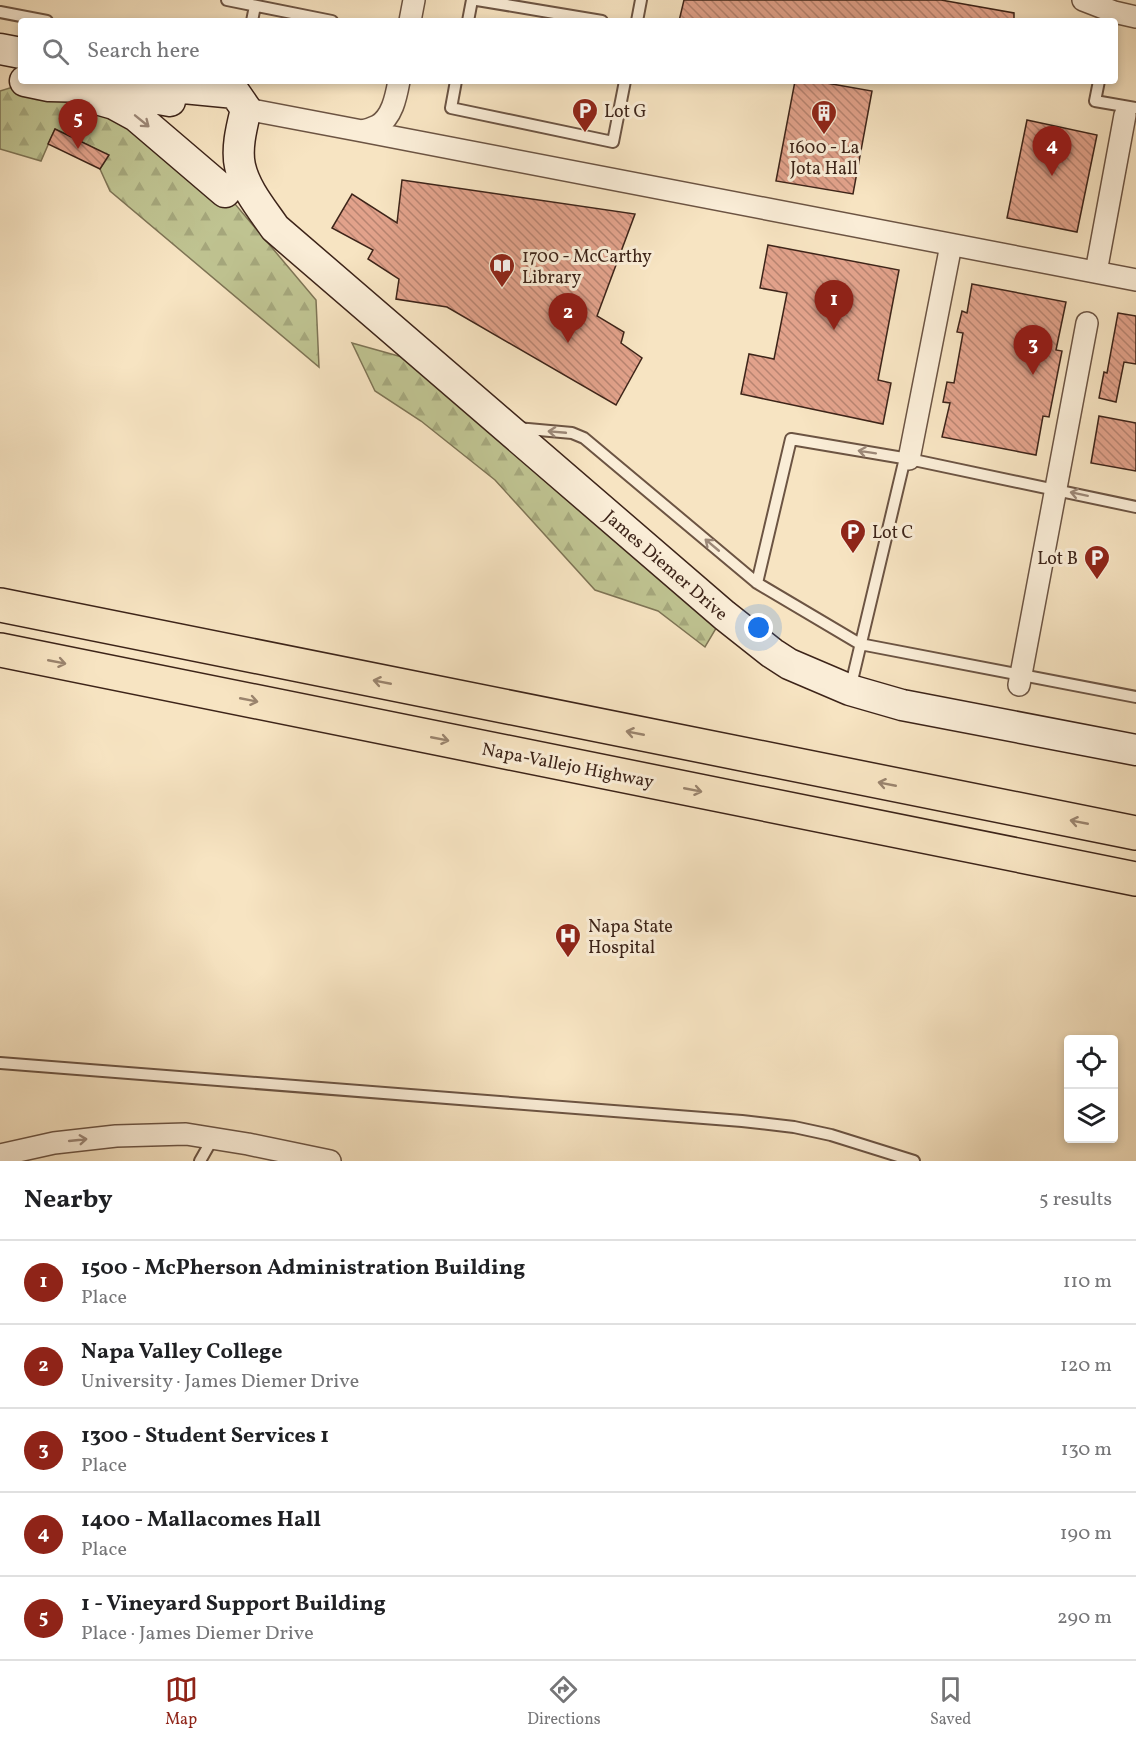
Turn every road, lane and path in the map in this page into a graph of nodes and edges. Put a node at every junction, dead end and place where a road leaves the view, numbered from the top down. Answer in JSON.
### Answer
{"nodes":[{"id":1,"x":227,"y":0,"type":"edge"},
{"id":2,"x":414,"y":0,"type":"edge"},
{"id":3,"x":472,"y":0,"type":"edge"},
{"id":4,"x":477,"y":0,"type":"edge"},
{"id":5,"x":641,"y":0,"type":"edge"},
{"id":6,"x":1083,"y":0,"type":"edge"},
{"id":7,"x":255,"y":6,"type":"junction"},
{"id":8,"x":0,"y":12,"type":"edge"},
{"id":9,"x":1113,"y":17,"type":"edge"},
{"id":10,"x":1136,"y":17,"type":"edge"},
{"id":11,"x":31,"y":18,"type":"edge"},
{"id":12,"x":253,"y":18,"type":"edge"},
{"id":13,"x":317,"y":18,"type":"edge"},
{"id":14,"x":411,"y":18,"type":"edge"},
{"id":15,"x":469,"y":18,"type":"edge"},
{"id":16,"x":584,"y":18,"type":"edge"},
{"id":17,"x":638,"y":18,"type":"edge"},
{"id":18,"x":0,"y":49,"type":"edge"},
{"id":19,"x":18,"y":52,"type":"edge"},
{"id":20,"x":0,"y":76,"type":"edge"},
{"id":21,"x":18,"y":79,"type":"edge"},
{"id":22,"x":39,"y":84,"type":"edge"},
{"id":23,"x":56,"y":84,"type":"edge"},
{"id":24,"x":159,"y":84,"type":"edge"},
{"id":25,"x":398,"y":84,"type":"edge"},
{"id":26,"x":455,"y":84,"type":"edge"},
{"id":27,"x":624,"y":84,"type":"edge"},
{"id":28,"x":1098,"y":84,"type":"edge"},
{"id":29,"x":237,"y":99,"type":"edge"},
{"id":30,"x":1131,"y":111,"type":"edge"},
{"id":31,"x":362,"y":131,"type":"junction"},
{"id":32,"x":225,"y":192,"type":"junction"},
{"id":33,"x":275,"y":228,"type":"junction"},
{"id":34,"x":951,"y":245,"type":"junction"},
{"id":35,"x":1096,"y":272,"type":"junction"},
{"id":36,"x":1136,"y":280,"type":"edge"},
{"id":37,"x":1087,"y":323,"type":"dead end"},
{"id":38,"x":507,"y":428,"type":"junction"},
{"id":39,"x":907,"y":459,"type":"junction"},
{"id":40,"x":1057,"y":490,"type":"junction"},
{"id":41,"x":1136,"y":507,"type":"edge"},
{"id":42,"x":757,"y":583,"type":"junction"},
{"id":43,"x":0,"y":605,"type":"edge"},
{"id":44,"x":860,"y":644,"type":"junction"},
{"id":45,"x":0,"y":651,"type":"edge"},
{"id":46,"x":1020,"y":680,"type":"junction"},
{"id":47,"x":850,"y":690,"type":"junction"},
{"id":48,"x":1136,"y":698,"type":"edge"},
{"id":49,"x":1136,"y":750,"type":"edge"},
{"id":50,"x":1136,"y":834,"type":"edge"},
{"id":51,"x":1136,"y":879,"type":"edge"},
{"id":52,"x":0,"y":1063,"type":"edge"},
{"id":53,"x":213,"y":1138,"type":"junction"},
{"id":54,"x":0,"y":1155,"type":"edge"},
{"id":55,"x":200,"y":1161,"type":"edge"},
{"id":56,"x":330,"y":1161,"type":"edge"},
{"id":57,"x":914,"y":1161,"type":"edge"}],
"edges":[{"from":1,"to":7,"type":"lane"},
{"from":2,"to":14,"type":"street"},
{"from":3,"to":15,"type":"lane"},
{"from":4,"to":16,"type":"lane"},
{"from":5,"to":17,"type":"lane"},
{"from":6,"to":9,"type":"street"},
{"from":7,"to":12,"type":"lane"},
{"from":7,"to":13,"type":"lane"},
{"from":8,"to":11,"type":"lane"},
{"from":9,"to":10,"type":"street"},
{"from":18,"to":19,"type":"street"},
{"from":20,"to":21,"type":"street"},
{"from":22,"to":32,"type":"street","one_way":true},
{"from":23,"to":29,"type":"street"},
{"from":24,"to":29,"type":"street"},
{"from":25,"to":31,"type":"street"},
{"from":26,"to":27,"type":"lane"},
{"from":28,"to":30,"type":"lane"},
{"from":29,"to":31,"type":"street"},
{"from":29,"to":32,"type":"street"},
{"from":29,"to":33,"type":"street","name":"James Diemer Drive"},
{"from":30,"to":35,"type":"street"},
{"from":31,"to":34,"type":"street"},
{"from":32,"to":33,"type":"street","name":"James Diemer Drive"},
{"from":33,"to":38,"type":"street","name":"James Diemer Drive"},
{"from":34,"to":35,"type":"street"},
{"from":34,"to":39,"type":"street"},
{"from":35,"to":36,"type":"street"},
{"from":37,"to":40,"type":"street"},
{"from":42,"to":38,"type":"lane","one_way":true},
{"from":38,"to":47,"type":"street","name":"James Diemer Drive"},
{"from":39,"to":40,"type":"lane"},
{"from":39,"to":42,"type":"lane","one_way":true},
{"from":39,"to":44,"type":"lane"},
{"from":41,"to":40,"type":"lane","one_way":true},
{"from":40,"to":46,"type":"street"},
{"from":42,"to":44,"type":"lane"},
{"from":50,"to":43,"type":"main road","one_way":true},
{"from":44,"to":46,"type":"lane"},
{"from":44,"to":47,"type":"lane"},
{"from":45,"to":51,"type":"main road","name":"Napa-Vallejo Highway","one_way":true},
{"from":46,"to":48,"type":"lane"},
{"from":47,"to":49,"type":"street","name":"James Diemer Drive"},
{"from":52,"to":57,"type":"lane"},
{"from":54,"to":53,"type":"street","one_way":true},
{"from":53,"to":55,"type":"lane"},
{"from":53,"to":56,"type":"street"}]}
